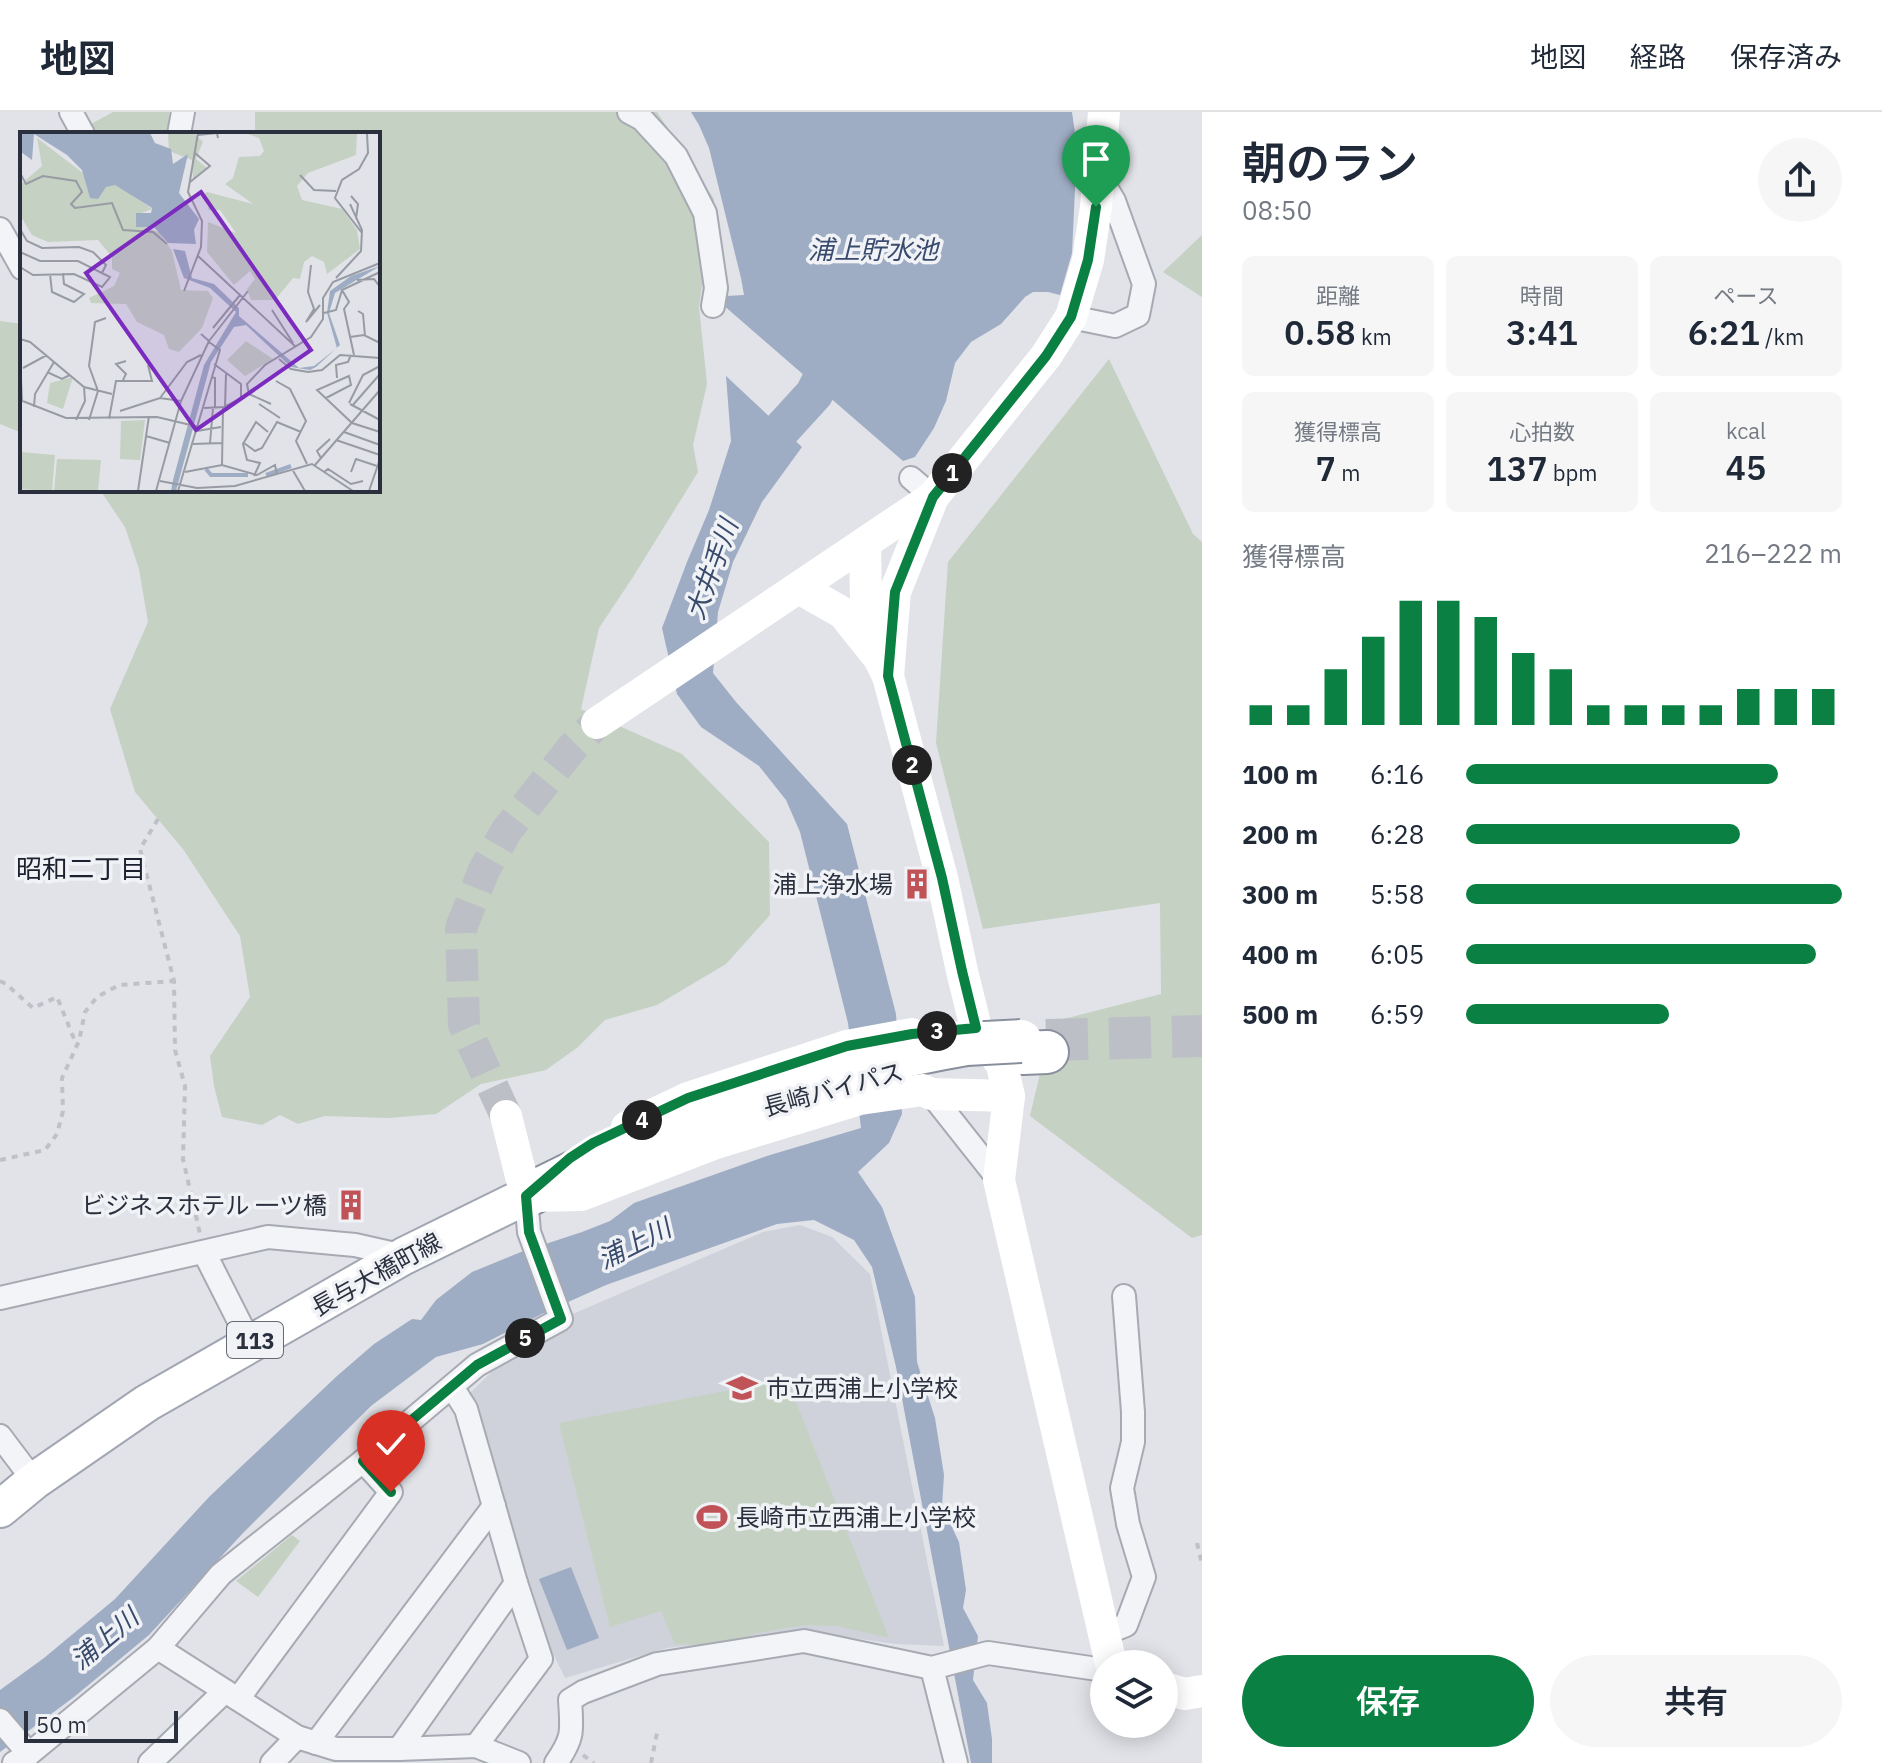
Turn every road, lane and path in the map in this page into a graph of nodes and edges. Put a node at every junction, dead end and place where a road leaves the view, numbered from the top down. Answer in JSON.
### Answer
{"nodes":[{"id":1,"x":71,"y":112,"type":"edge"},
{"id":2,"x":183,"y":112,"type":"edge"},
{"id":3,"x":629,"y":112,"type":"edge"},
{"id":4,"x":1104,"y":112,"type":"edge"},
{"id":5,"x":82,"y":132,"type":"edge"},
{"id":6,"x":179,"y":132,"type":"edge"},
{"id":7,"x":1099,"y":176,"type":"junction"},
{"id":8,"x":0,"y":229,"type":"edge"},
{"id":9,"x":20,"y":264,"type":"edge"},
{"id":10,"x":713,"y":306,"type":"dead end"},
{"id":11,"x":1071,"y":317,"type":"junction"},
{"id":12,"x":922,"y":488,"type":"junction"},
{"id":13,"x":865,"y":543,"type":"junction"},
{"id":14,"x":799,"y":588,"type":"junction"},
{"id":15,"x":883,"y":667,"type":"junction"},
{"id":16,"x":609,"y":716,"type":"tunnel mouth"},
{"id":17,"x":158,"y":819,"type":"dead end"},
{"id":18,"x":0,"y":981,"type":"edge"},
{"id":19,"x":174,"y":981,"type":"junction"},
{"id":20,"x":971,"y":1043,"type":"junction"},
{"id":21,"x":77,"y":1046,"type":"junction"},
{"id":22,"x":1034,"y":1046,"type":"tunnel mouth"},
{"id":23,"x":919,"y":1068,"type":"junction"},
{"id":24,"x":855,"y":1073,"type":"junction"},
{"id":25,"x":1009,"y":1096,"type":"junction"},
{"id":26,"x":506,"y":1116,"type":"tunnel mouth"},
{"id":27,"x":0,"y":1160,"type":"edge"},
{"id":28,"x":999,"y":1180,"type":"junction"},
{"id":29,"x":528,"y":1214,"type":"junction"},
{"id":30,"x":204,"y":1252,"type":"junction"},
{"id":31,"x":404,"y":1256,"type":"junction"},
{"id":32,"x":1124,"y":1296,"type":"dead end"},
{"id":33,"x":0,"y":1298,"type":"edge"},
{"id":34,"x":250,"y":1343,"type":"junction"},
{"id":35,"x":452,"y":1387,"type":"junction"},
{"id":36,"x":0,"y":1436,"type":"edge"},
{"id":37,"x":363,"y":1461,"type":"junction"},
{"id":38,"x":34,"y":1481,"type":"junction"},
{"id":39,"x":494,"y":1506,"type":"junction"},
{"id":40,"x":0,"y":1509,"type":"edge"},
{"id":41,"x":1197,"y":1543,"type":"dead end"},
{"id":42,"x":1202,"y":1564,"type":"edge"},
{"id":43,"x":516,"y":1583,"type":"junction"},
{"id":44,"x":158,"y":1648,"type":"junction"},
{"id":45,"x":1107,"y":1649,"type":"edge"},
{"id":46,"x":932,"y":1668,"type":"junction"},
{"id":47,"x":1090,"y":1668,"type":"edge"},
{"id":48,"x":1202,"y":1691,"type":"edge"},
{"id":49,"x":1178,"y":1692,"type":"edge"},
{"id":50,"x":232,"y":1695,"type":"junction"},
{"id":51,"x":0,"y":1720,"type":"edge"},
{"id":52,"x":657,"y":1733,"type":"dead end"},
{"id":53,"x":306,"y":1740,"type":"junction"},
{"id":54,"x":476,"y":1746,"type":"junction"},
{"id":55,"x":399,"y":1749,"type":"junction"},
{"id":56,"x":21,"y":1759,"type":"edge"},
{"id":57,"x":150,"y":1763,"type":"edge"},
{"id":58,"x":272,"y":1763,"type":"edge"},
{"id":59,"x":519,"y":1763,"type":"edge"},
{"id":60,"x":556,"y":1763,"type":"edge"},
{"id":61,"x":651,"y":1763,"type":"edge"},
{"id":62,"x":956,"y":1763,"type":"edge"}],
"edges":[{"from":1,"to":5,"type":"street"},
{"from":2,"to":6,"type":"street"},
{"from":3,"to":10,"type":"street"},
{"from":4,"to":7,"type":"street"},
{"from":7,"to":11,"type":"street"},
{"from":7,"to":11,"type":"street"},
{"from":8,"to":9,"type":"street"},
{"from":11,"to":12,"type":"street"},
{"from":12,"to":13,"type":"street"},
{"from":12,"to":15,"type":"street"},
{"from":13,"to":14,"type":"street"},
{"from":13,"to":15,"type":"street"},
{"from":14,"to":15,"type":"street"},
{"from":14,"to":16,"type":"street"},
{"from":15,"to":20,"type":"street"},
{"from":17,"to":19,"type":"path"},
{"from":18,"to":21,"type":"path"},
{"from":19,"to":21,"type":"path"},
{"from":19,"to":30,"type":"path"},
{"from":20,"to":22,"type":"highway","name":"長崎バイパス","bridge":true},
{"from":20,"to":23,"type":"highway","name":"長崎バイパス"},
{"from":20,"to":25,"type":"street"},
{"from":21,"to":27,"type":"path"},
{"from":23,"to":24,"type":"highway","name":"長崎バイパス"},
{"from":23,"to":25,"type":"street"},
{"from":23,"to":28,"type":"street"},
{"from":24,"to":29,"type":"street"},
{"from":24,"to":29,"type":"highway","name":"長崎バイパス"},
{"from":24,"to":29,"type":"street"},
{"from":25,"to":28,"type":"street"},
{"from":26,"to":29,"type":"street"},
{"from":28,"to":45,"type":"street"},
{"from":29,"to":31,"type":"main road","name":"長与大橋町線","number":"113"},
{"from":29,"to":35,"type":"street"},
{"from":30,"to":31,"type":"street"},
{"from":30,"to":33,"type":"street"},
{"from":30,"to":34,"type":"street"},
{"from":31,"to":34,"type":"main road","name":"長与大橋町線","number":"113"},
{"from":32,"to":45,"type":"street"},
{"from":34,"to":38,"type":"main road","name":"長与大橋町線","number":"113"},
{"from":35,"to":37,"type":"street"},
{"from":35,"to":39,"type":"street"},
{"from":36,"to":38,"type":"street"},
{"from":37,"to":44,"type":"street"},
{"from":37,"to":50,"type":"street"},
{"from":38,"to":40,"type":"main road","name":"長与大橋町線","number":"113"},
{"from":39,"to":43,"type":"street"},
{"from":39,"to":53,"type":"street"},
{"from":41,"to":42,"type":"path"},
{"from":43,"to":54,"type":"street"},
{"from":43,"to":55,"type":"street"},
{"from":44,"to":50,"type":"street"},
{"from":44,"to":56,"type":"street"},
{"from":46,"to":47,"type":"street"},
{"from":46,"to":60,"type":"street"},
{"from":46,"to":62,"type":"street"},
{"from":48,"to":49,"type":"street"},
{"from":50,"to":53,"type":"street"},
{"from":50,"to":57,"type":"street"},
{"from":51,"to":56,"type":"street"},
{"from":52,"to":61,"type":"path"},
{"from":53,"to":55,"type":"street"},
{"from":53,"to":58,"type":"street"},
{"from":54,"to":55,"type":"street"},
{"from":54,"to":59,"type":"street"}]}
